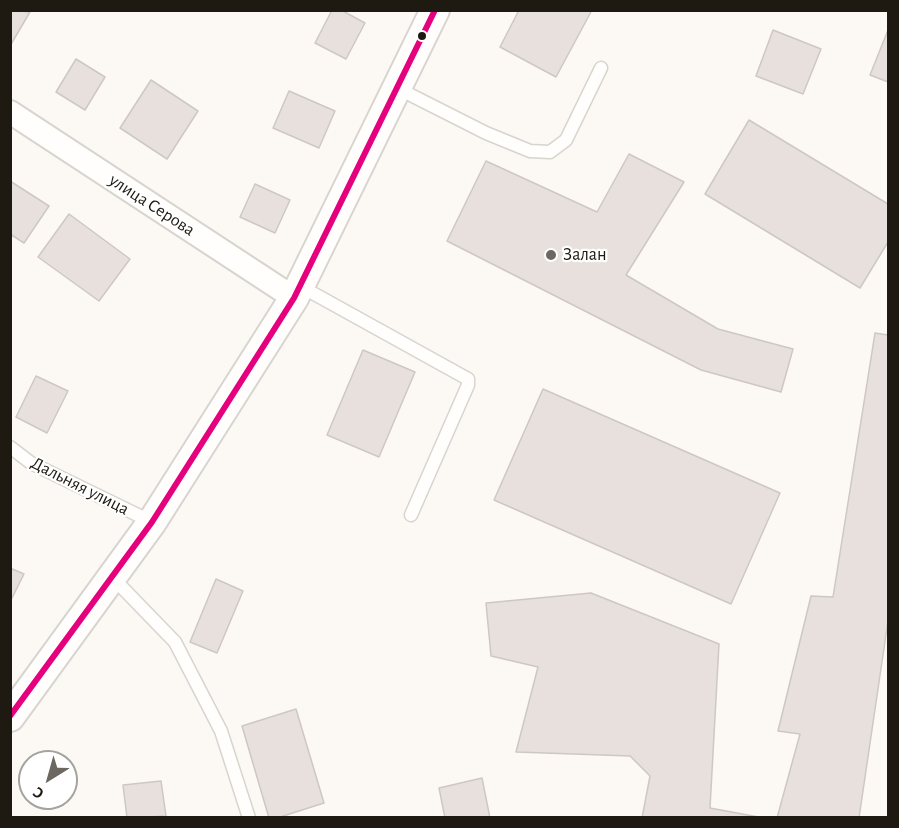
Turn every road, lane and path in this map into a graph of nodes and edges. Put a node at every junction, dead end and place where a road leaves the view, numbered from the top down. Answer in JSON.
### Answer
{"nodes":[{"id":1,"x":435,"y":10,"type":"edge"},
{"id":2,"x":601,"y":68,"type":"dead end"},
{"id":3,"x":397,"y":88,"type":"junction"},
{"id":4,"x":10,"y":112,"type":"edge"},
{"id":5,"x":297,"y":292,"type":"junction"},
{"id":6,"x":10,"y":447,"type":"edge"},
{"id":7,"x":411,"y":515,"type":"dead end"},
{"id":8,"x":152,"y":522,"type":"junction"},
{"id":9,"x":112,"y":577,"type":"junction"},
{"id":10,"x":10,"y":717,"type":"edge"},
{"id":11,"x":249,"y":818,"type":"edge"}],
"edges":[{"from":1,"to":3,"type":"street"},
{"from":2,"to":3,"type":"lane"},
{"from":3,"to":5,"type":"street"},
{"from":4,"to":5,"type":"street","name":"улица Серова"},
{"from":5,"to":7,"type":"lane"},
{"from":5,"to":8,"type":"street"},
{"from":6,"to":8,"type":"lane","name":"Дальняя улица"},
{"from":8,"to":9,"type":"street"},
{"from":9,"to":10,"type":"street"},
{"from":9,"to":11,"type":"lane"}]}
